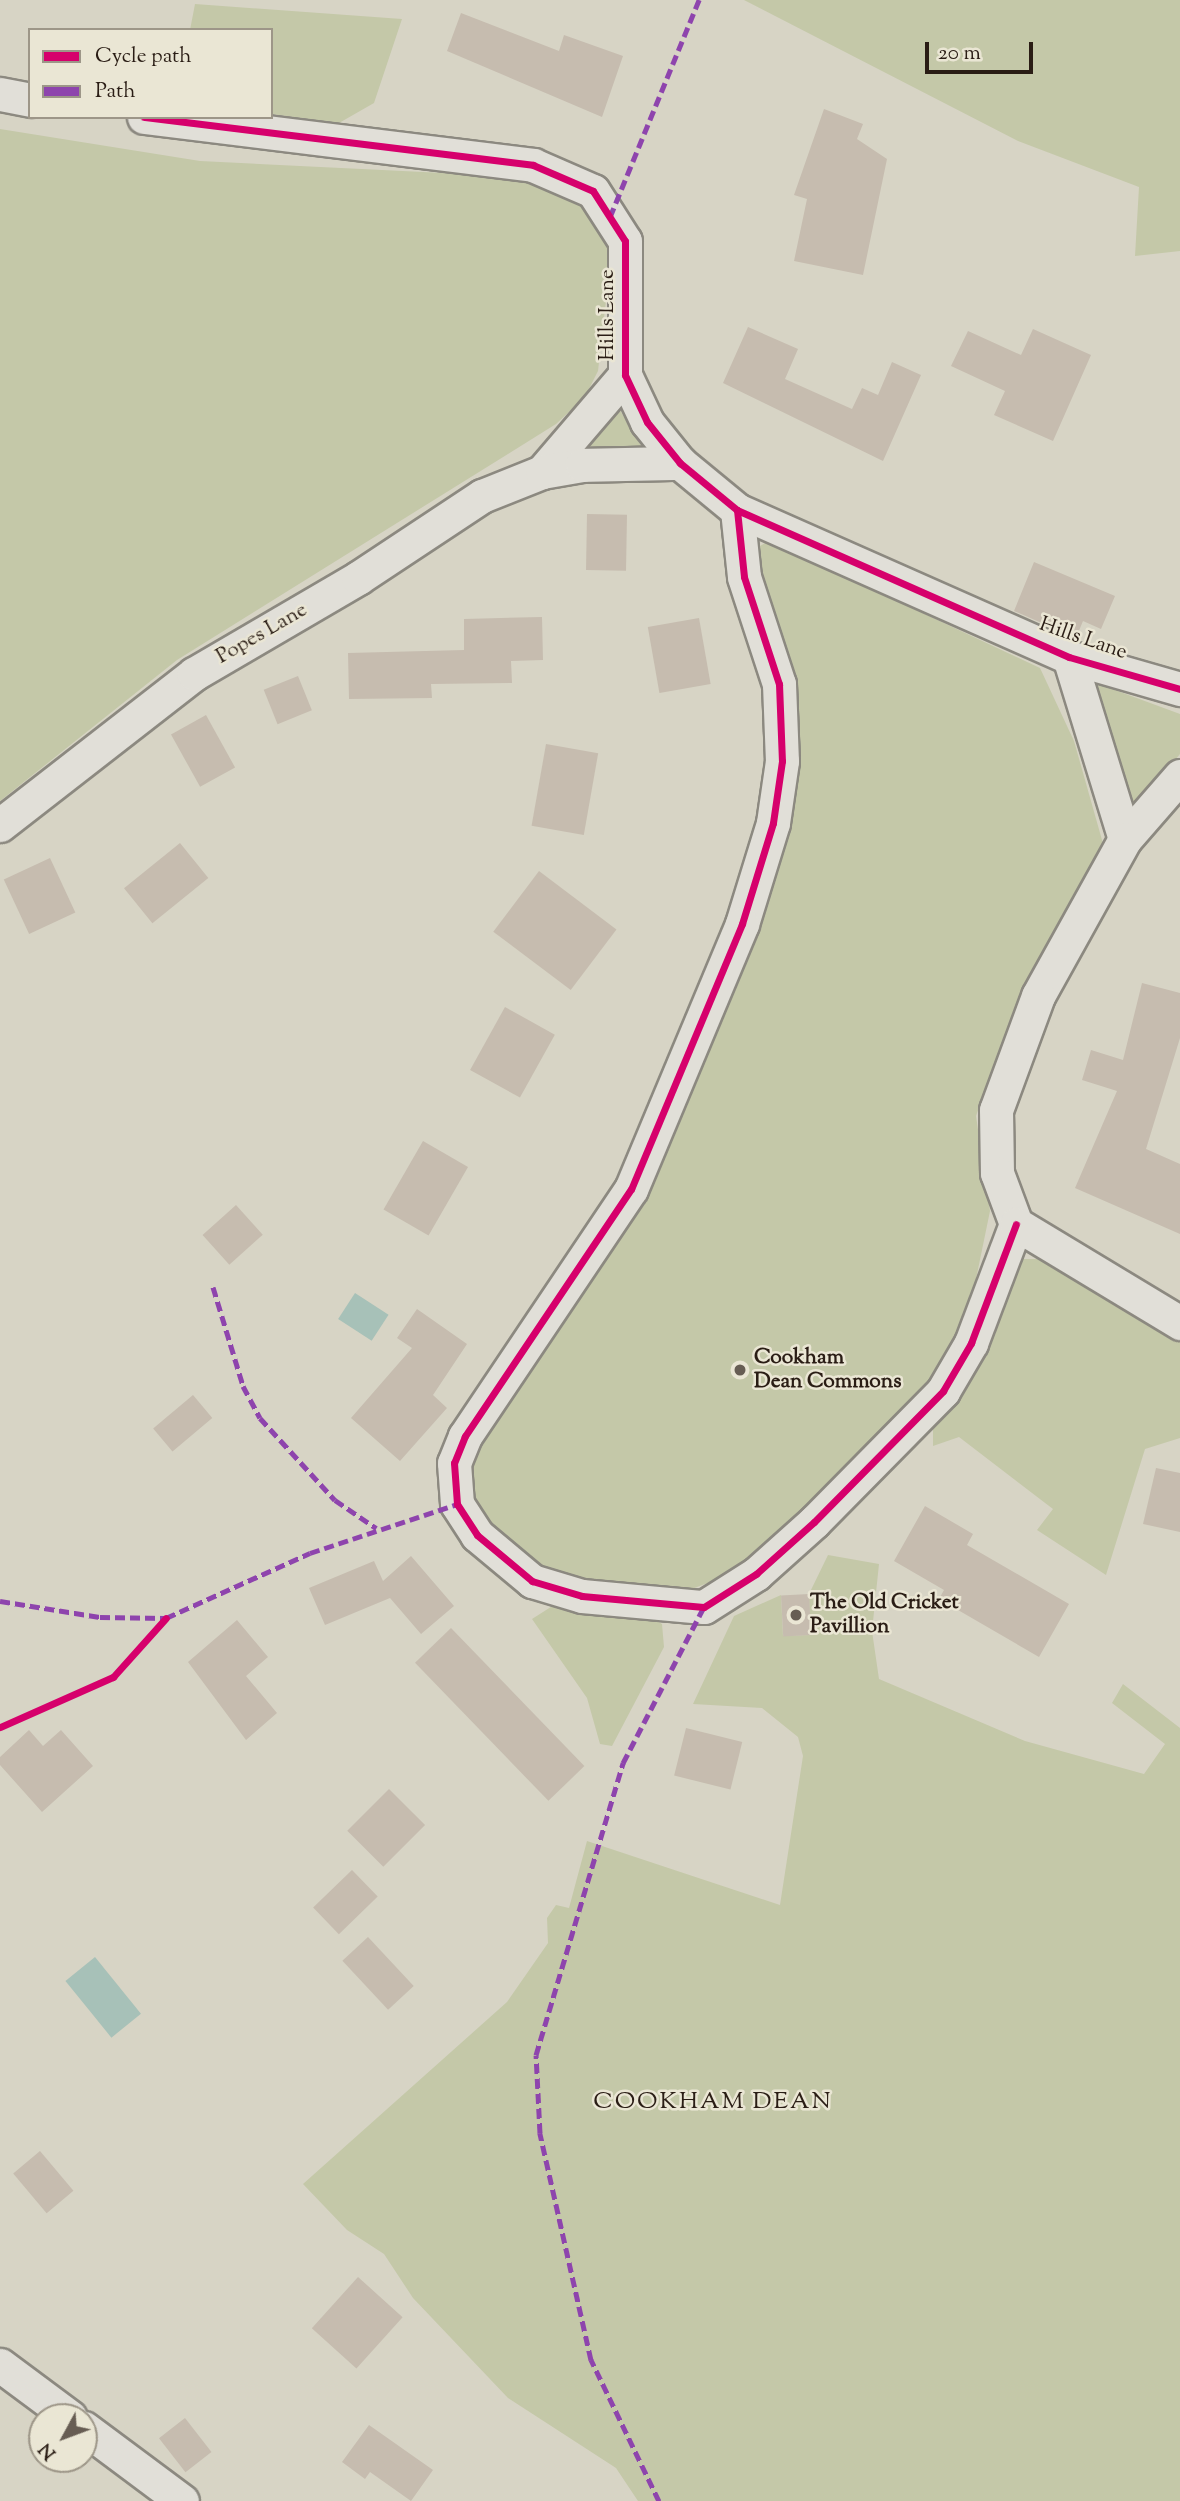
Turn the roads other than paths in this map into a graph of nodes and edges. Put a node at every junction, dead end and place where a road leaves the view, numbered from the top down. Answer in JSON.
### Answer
{"nodes":[{"id":1,"x":0,"y":94,"type":"edge"},
{"id":2,"x":28,"y":100,"type":"edge"},
{"id":3,"x":162,"y":119,"type":"edge"},
{"id":4,"x":625,"y":375,"type":"junction"},
{"id":5,"x":680,"y":463,"type":"junction"},
{"id":6,"x":542,"y":472,"type":"junction"},
{"id":7,"x":737,"y":510,"type":"junction"},
{"id":8,"x":1069,"y":656,"type":"junction"},
{"id":9,"x":1180,"y":689,"type":"edge"},
{"id":10,"x":1180,"y":776,"type":"edge"},
{"id":11,"x":0,"y":825,"type":"edge"},
{"id":12,"x":1125,"y":839,"type":"junction"},
{"id":13,"x":1016,"y":1224,"type":"junction"},
{"id":14,"x":1180,"y":1323,"type":"edge"},
{"id":15,"x":0,"y":2365,"type":"edge"},
{"id":16,"x":51,"y":2403,"type":"edge"},
{"id":17,"x":98,"y":2438,"type":"edge"},
{"id":18,"x":182,"y":2501,"type":"edge"}],
"edges":[{"from":1,"to":2,"type":"street"},
{"from":3,"to":4,"type":"street","name":"Hills Lane"},
{"from":4,"to":5,"type":"street","name":"Hills Lane"},
{"from":4,"to":6,"type":"street","name":"Popes Lane"},
{"from":5,"to":6,"type":"street","name":"Popes Lane"},
{"from":5,"to":7,"type":"street","name":"Hills Lane"},
{"from":6,"to":11,"type":"street","name":"Popes Lane"},
{"from":7,"to":8,"type":"street","name":"Hills Lane"},
{"from":7,"to":13,"type":"street"},
{"from":8,"to":9,"type":"street","name":"Hills Lane"},
{"from":8,"to":12,"type":"street"},
{"from":10,"to":12,"type":"street"},
{"from":12,"to":13,"type":"street"},
{"from":13,"to":14,"type":"street"},
{"from":15,"to":16,"type":"street"},
{"from":17,"to":18,"type":"street"}]}
